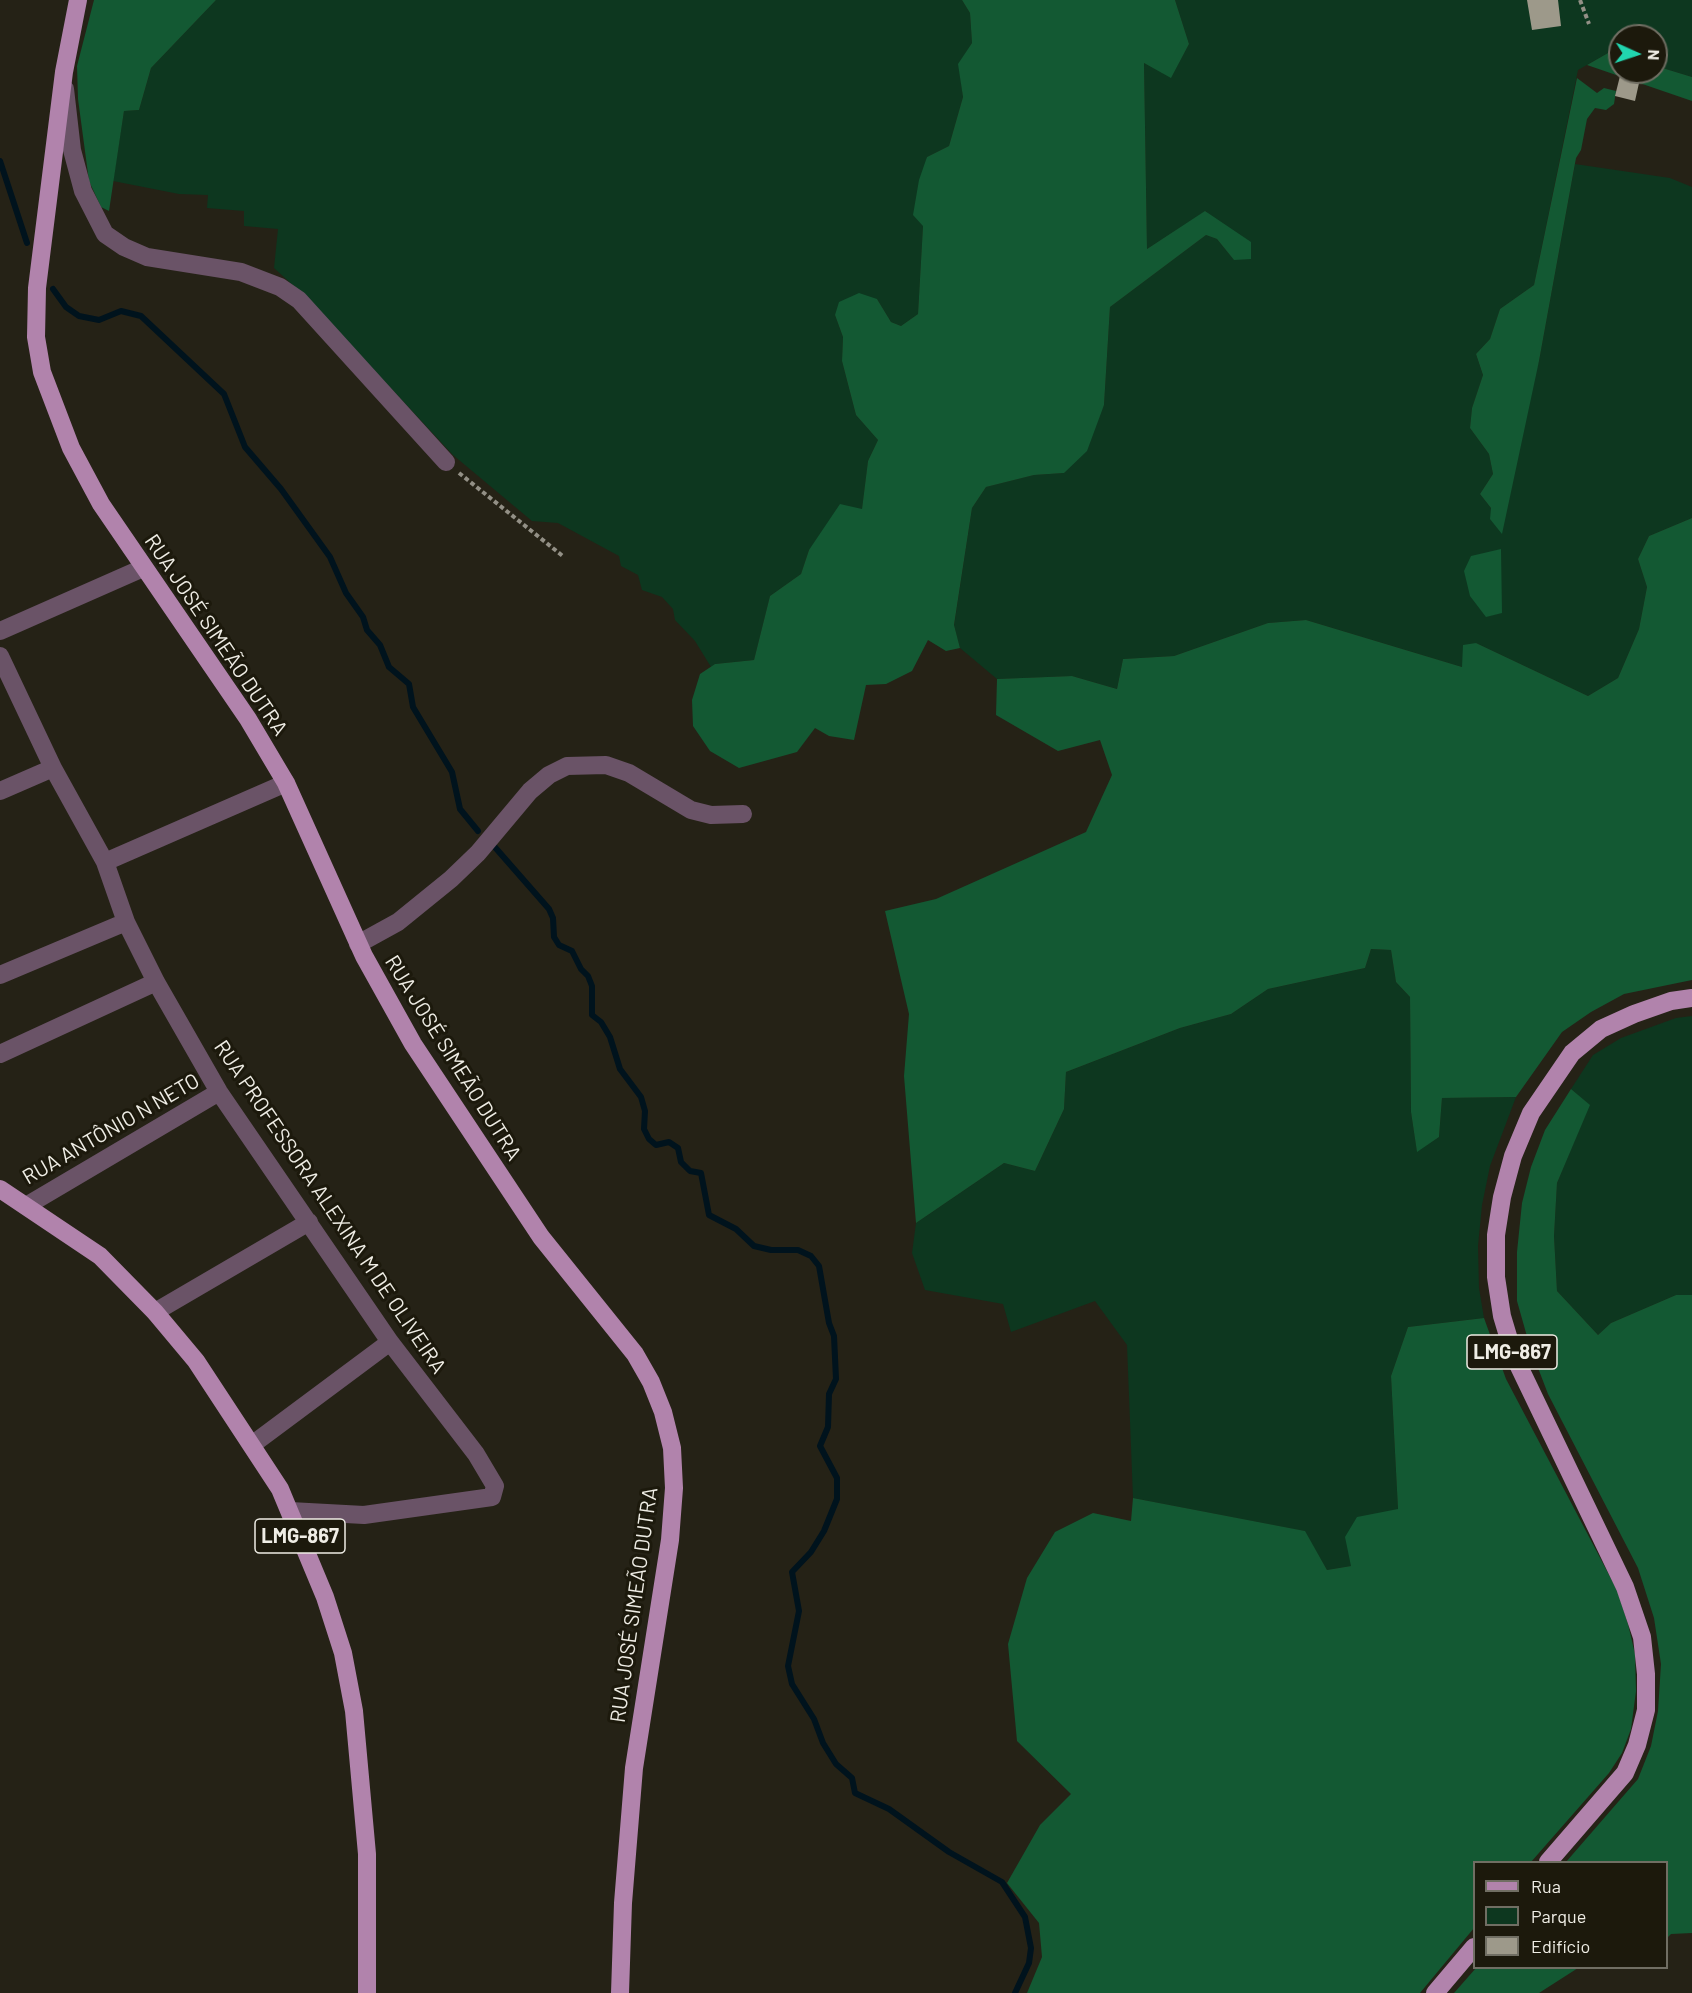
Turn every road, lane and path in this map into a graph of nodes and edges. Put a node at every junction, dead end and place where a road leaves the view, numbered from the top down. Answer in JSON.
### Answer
{"nodes":[{"id":1,"x":78,"y":0,"type":"edge"},
{"id":2,"x":1580,"y":0,"type":"edge"},
{"id":3,"x":1589,"y":24,"type":"dead end"},
{"id":4,"x":64,"y":72,"type":"junction"},
{"id":5,"x":446,"y":462,"type":"joint"},
{"id":6,"x":564,"y":557,"type":"dead end"},
{"id":7,"x":143,"y":568,"type":"junction"},
{"id":8,"x":0,"y":631,"type":"edge"},
{"id":9,"x":0,"y":656,"type":"edge"},
{"id":10,"x":53,"y":768,"type":"junction"},
{"id":11,"x":286,"y":783,"type":"junction"},
{"id":12,"x":0,"y":791,"type":"edge"},
{"id":13,"x":743,"y":813,"type":"dead end"},
{"id":14,"x":105,"y":862,"type":"junction"},
{"id":15,"x":126,"y":922,"type":"junction"},
{"id":16,"x":358,"y":944,"type":"junction"},
{"id":17,"x":0,"y":975,"type":"edge"},
{"id":18,"x":156,"y":982,"type":"junction"},
{"id":19,"x":1692,"y":998,"type":"edge"},
{"id":20,"x":0,"y":1054,"type":"edge"},
{"id":21,"x":219,"y":1092,"type":"junction"},
{"id":22,"x":0,"y":1189,"type":"edge"},
{"id":23,"x":26,"y":1206,"type":"junction"},
{"id":24,"x":309,"y":1222,"type":"junction"},
{"id":25,"x":155,"y":1312,"type":"junction"},
{"id":26,"x":390,"y":1341,"type":"junction"},
{"id":27,"x":253,"y":1444,"type":"junction"},
{"id":28,"x":290,"y":1511,"type":"junction"},
{"id":29,"x":1550,"y":1861,"type":"edge"},
{"id":30,"x":1473,"y":1948,"type":"edge"},
{"id":31,"x":367,"y":1993,"type":"edge"},
{"id":32,"x":620,"y":1993,"type":"edge"},
{"id":33,"x":1435,"y":1993,"type":"edge"}],
"edges":[{"from":1,"to":4,"type":"main road","name":"RUA JOSÉ SIMEÃO DUTRA"},
{"from":2,"to":3,"type":"path"},
{"from":4,"to":5,"type":"street"},
{"from":4,"to":7,"type":"main road","name":"RUA JOSÉ SIMEÃO DUTRA"},
{"from":5,"to":6,"type":"path"},
{"from":7,"to":8,"type":"street"},
{"from":7,"to":11,"type":"main road","name":"RUA JOSÉ SIMEÃO DUTRA"},
{"from":9,"to":10,"type":"street","name":"RUA PROFESSORA ALEXINA M DE OLIVEIRA"},
{"from":10,"to":12,"type":"street"},
{"from":10,"to":14,"type":"street","name":"RUA PROFESSORA ALEXINA M DE OLIVEIRA"},
{"from":11,"to":14,"type":"street"},
{"from":11,"to":16,"type":"main road","name":"RUA JOSÉ SIMEÃO DUTRA"},
{"from":13,"to":16,"type":"street"},
{"from":14,"to":15,"type":"street","name":"RUA PROFESSORA ALEXINA M DE OLIVEIRA"},
{"from":15,"to":17,"type":"street"},
{"from":15,"to":18,"type":"street","name":"RUA PROFESSORA ALEXINA M DE OLIVEIRA"},
{"from":16,"to":32,"type":"main road","name":"RUA JOSÉ SIMEÃO DUTRA"},
{"from":18,"to":20,"type":"street"},
{"from":18,"to":21,"type":"street","name":"RUA PROFESSORA ALEXINA M DE OLIVEIRA"},
{"from":19,"to":29,"type":"main road","number":"LMG-867"},
{"from":21,"to":23,"type":"street","name":"RUA ANTÔNIO N NETO"},
{"from":21,"to":24,"type":"street","name":"RUA PROFESSORA ALEXINA M DE OLIVEIRA"},
{"from":22,"to":23,"type":"main road","number":"LMG-867"},
{"from":23,"to":25,"type":"main road","number":"LMG-867"},
{"from":24,"to":25,"type":"street"},
{"from":24,"to":26,"type":"street","name":"RUA PROFESSORA ALEXINA M DE OLIVEIRA"},
{"from":25,"to":27,"type":"main road","number":"LMG-867"},
{"from":26,"to":27,"type":"street"},
{"from":26,"to":28,"type":"street","name":"RUA PROFESSORA ALEXINA M DE OLIVEIRA"},
{"from":27,"to":28,"type":"main road","number":"LMG-867"},
{"from":28,"to":31,"type":"main road","number":"LMG-867"},
{"from":30,"to":33,"type":"main road"}]}
